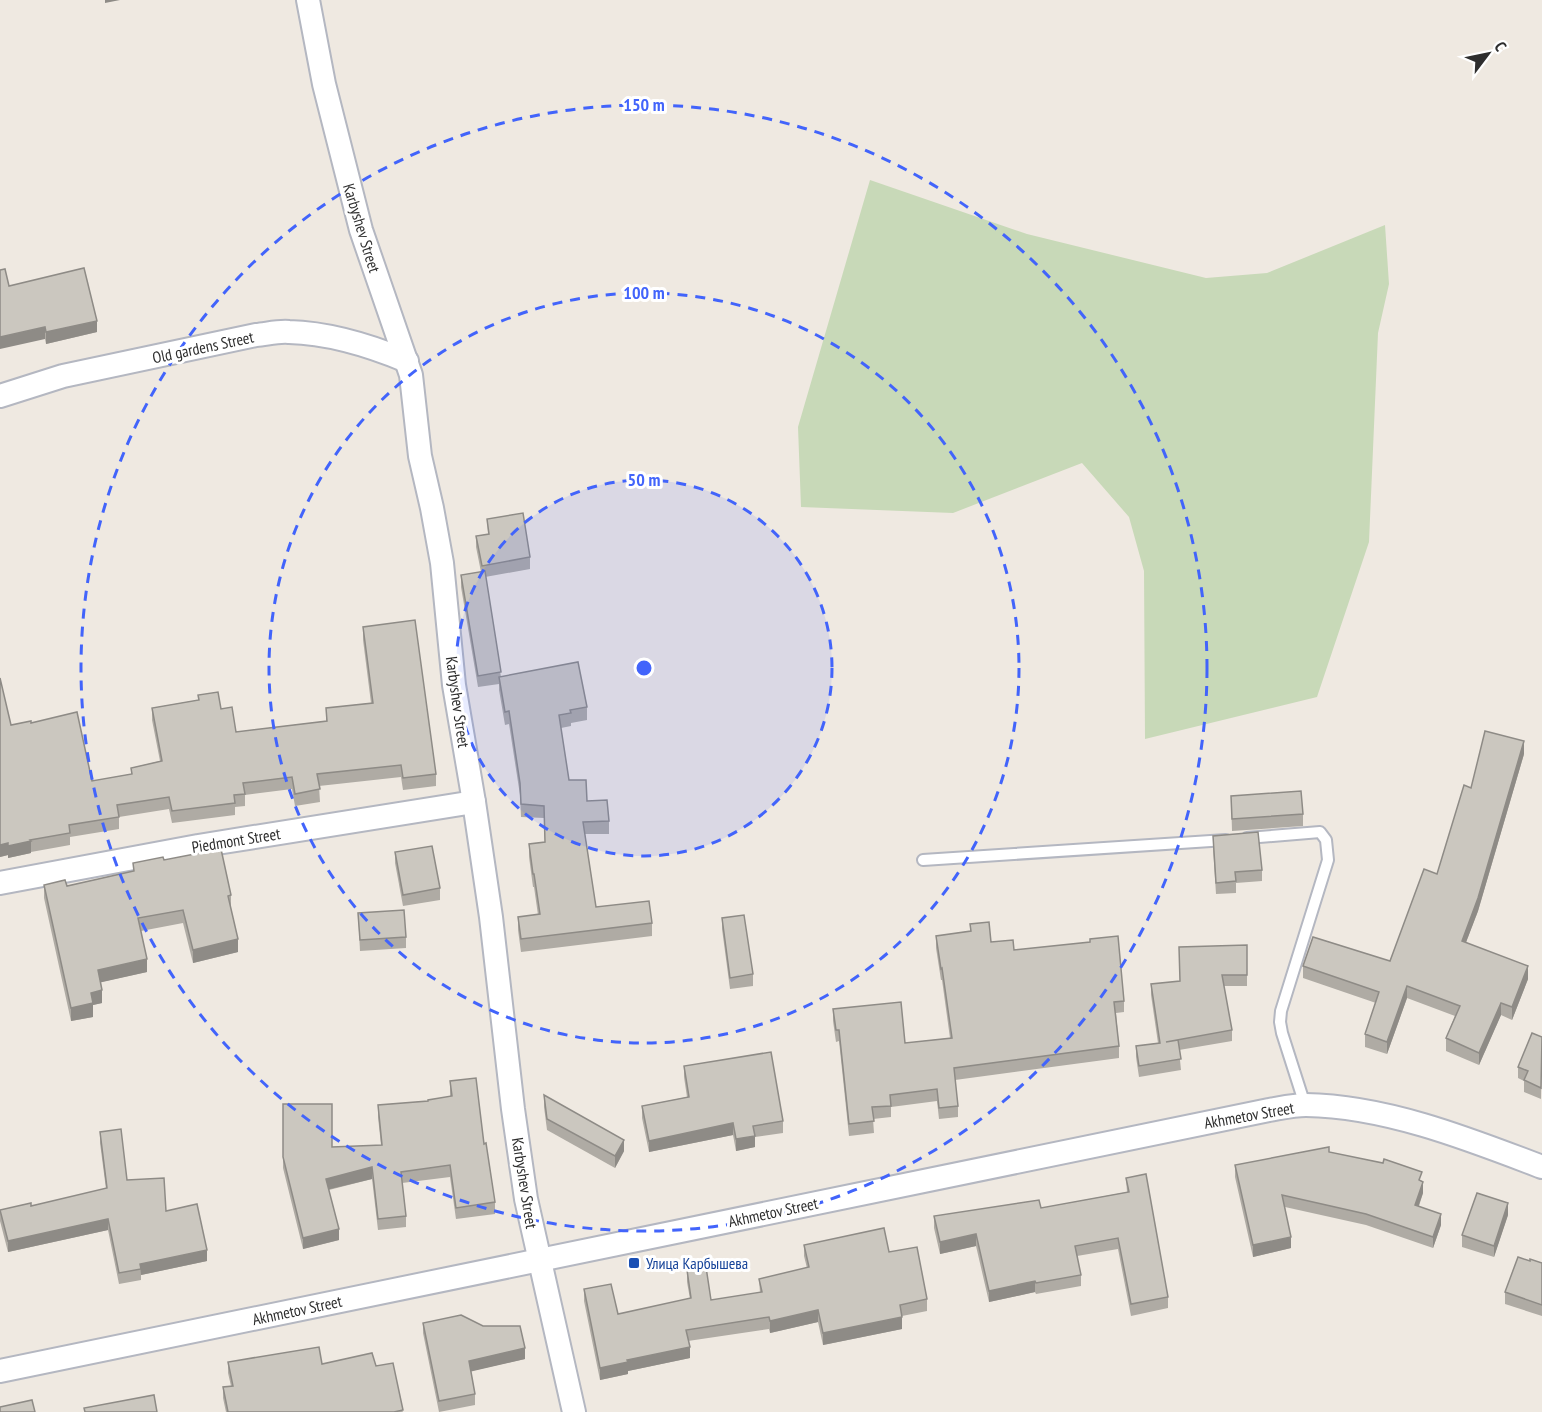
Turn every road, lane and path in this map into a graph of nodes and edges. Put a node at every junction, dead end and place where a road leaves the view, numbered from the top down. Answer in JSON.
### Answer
{"nodes":[{"id":1,"x":308,"y":0,"type":"edge"},
{"id":2,"x":407,"y":361,"type":"junction"},
{"id":3,"x":0,"y":396,"type":"edge"},
{"id":4,"x":474,"y":802,"type":"junction"},
{"id":5,"x":923,"y":860,"type":"dead end"},
{"id":6,"x":0,"y":883,"type":"edge"},
{"id":7,"x":1305,"y":1105,"type":"junction"},
{"id":8,"x":1542,"y":1167,"type":"edge"},
{"id":9,"x":539,"y":1261,"type":"junction"},
{"id":10,"x":0,"y":1371,"type":"edge"},
{"id":11,"x":574,"y":1412,"type":"edge"}],
"edges":[{"from":1,"to":2,"type":"street","name":"Karbyshev Street"},
{"from":2,"to":3,"type":"street","name":"Old gardens Street"},
{"from":2,"to":4,"type":"street","name":"Karbyshev Street"},
{"from":4,"to":6,"type":"street","name":"Piedmont Street"},
{"from":4,"to":9,"type":"street","name":"Karbyshev Street"},
{"from":5,"to":7,"type":"lane"},
{"from":7,"to":8,"type":"street","name":"Akhmetov Street"},
{"from":7,"to":9,"type":"street","name":"Akhmetov Street"},
{"from":9,"to":10,"type":"street","name":"Akhmetov Street"},
{"from":9,"to":11,"type":"street","name":"Karbyshev Street"}]}
